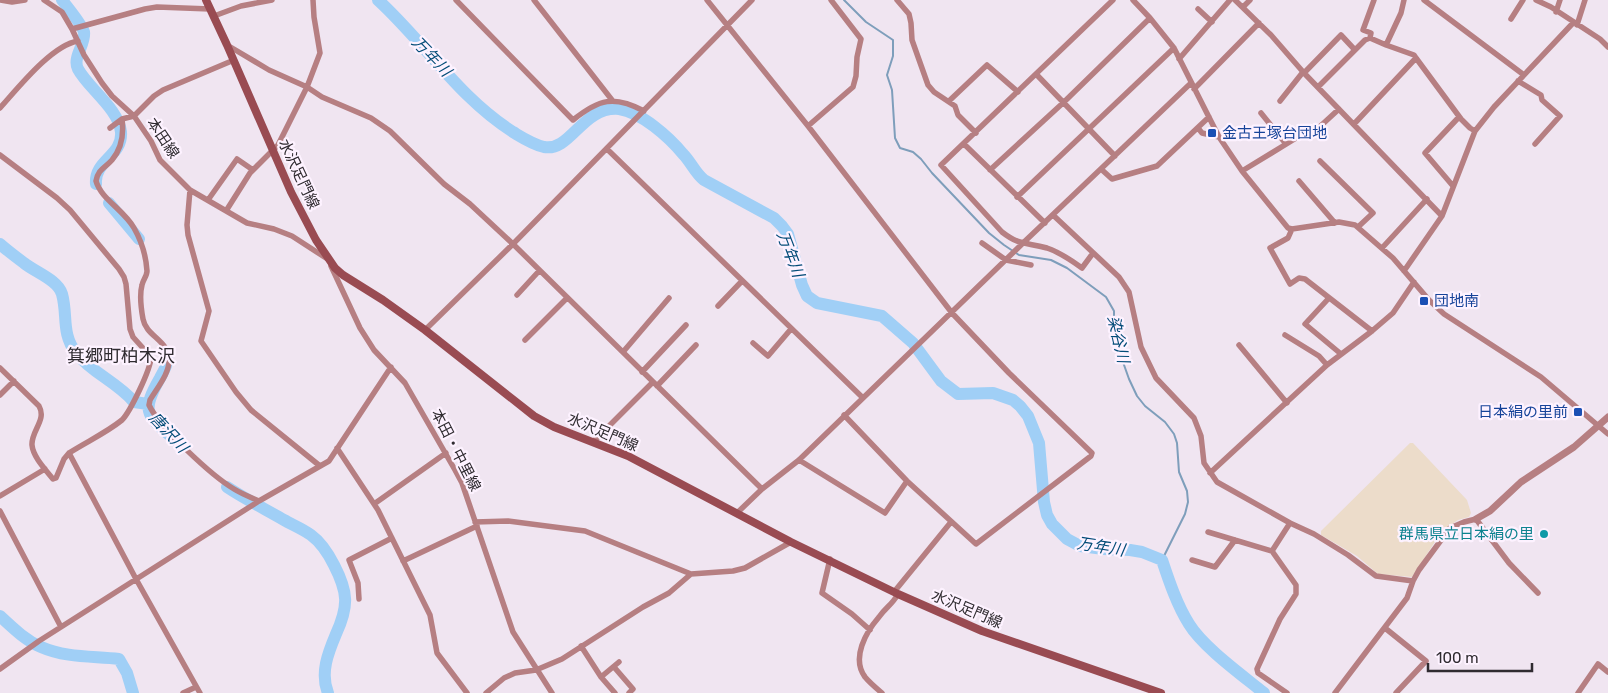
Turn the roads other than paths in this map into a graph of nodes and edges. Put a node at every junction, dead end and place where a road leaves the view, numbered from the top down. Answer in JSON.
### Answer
{"nodes":[{"id":1,"x":0,"y":0,"type":"edge"},
{"id":2,"x":25,"y":0,"type":"edge"},
{"id":3,"x":45,"y":0,"type":"edge"},
{"id":4,"x":206,"y":0,"type":"edge"},
{"id":5,"x":272,"y":0,"type":"edge"},
{"id":6,"x":313,"y":0,"type":"edge"},
{"id":7,"x":456,"y":0,"type":"edge"},
{"id":8,"x":534,"y":0,"type":"edge"},
{"id":9,"x":708,"y":0,"type":"edge"},
{"id":10,"x":752,"y":0,"type":"edge"},
{"id":11,"x":831,"y":0,"type":"edge"},
{"id":12,"x":897,"y":0,"type":"edge"},
{"id":13,"x":1113,"y":0,"type":"edge"},
{"id":14,"x":1133,"y":0,"type":"edge"},
{"id":15,"x":1230,"y":0,"type":"edge"},
{"id":16,"x":1235,"y":0,"type":"edge"},
{"id":17,"x":1250,"y":0,"type":"edge"},
{"id":18,"x":1374,"y":0,"type":"edge"},
{"id":19,"x":1404,"y":0,"type":"edge"},
{"id":20,"x":1424,"y":0,"type":"edge"},
{"id":21,"x":1523,"y":0,"type":"edge"},
{"id":22,"x":1536,"y":0,"type":"edge"},
{"id":23,"x":1548,"y":0,"type":"edge"},
{"id":24,"x":1560,"y":0,"type":"edge"},
{"id":25,"x":1585,"y":0,"type":"edge"},
{"id":26,"x":1243,"y":7,"type":"junction"},
{"id":27,"x":1551,"y":7,"type":"junction"},
{"id":28,"x":1198,"y":8,"type":"dead end"},
{"id":29,"x":212,"y":12,"type":"junction"},
{"id":30,"x":1556,"y":12,"type":"junction"},
{"id":31,"x":1150,"y":18,"type":"junction"},
{"id":32,"x":1511,"y":19,"type":"dead end"},
{"id":33,"x":1212,"y":22,"type":"junction"},
{"id":34,"x":1258,"y":23,"type":"junction"},
{"id":35,"x":1575,"y":24,"type":"junction"},
{"id":36,"x":728,"y":25,"type":"junction"},
{"id":37,"x":74,"y":28,"type":"junction"},
{"id":38,"x":1370,"y":38,"type":"junction"},
{"id":39,"x":78,"y":41,"type":"junction"},
{"id":40,"x":227,"y":45,"type":"junction"},
{"id":41,"x":1386,"y":45,"type":"junction"},
{"id":42,"x":1608,"y":47,"type":"edge"},
{"id":43,"x":1174,"y":48,"type":"junction"},
{"id":44,"x":1355,"y":50,"type":"junction"},
{"id":45,"x":1416,"y":58,"type":"junction"},
{"id":46,"x":1180,"y":59,"type":"junction"},
{"id":47,"x":234,"y":60,"type":"junction"},
{"id":48,"x":1303,"y":72,"type":"junction"},
{"id":49,"x":1036,"y":74,"type":"junction"},
{"id":50,"x":1524,"y":75,"type":"junction"},
{"id":51,"x":1518,"y":81,"type":"junction"},
{"id":52,"x":1192,"y":86,"type":"junction"},
{"id":53,"x":307,"y":87,"type":"junction"},
{"id":54,"x":1318,"y":87,"type":"junction"},
{"id":55,"x":1018,"y":92,"type":"junction"},
{"id":56,"x":612,"y":100,"type":"junction"},
{"id":57,"x":1280,"y":101,"type":"dead end"},
{"id":58,"x":949,"y":102,"type":"junction"},
{"id":59,"x":1064,"y":102,"type":"junction"},
{"id":60,"x":0,"y":108,"type":"edge"},
{"id":61,"x":1339,"y":108,"type":"junction"},
{"id":62,"x":644,"y":111,"type":"junction"},
{"id":63,"x":1261,"y":113,"type":"dead end"},
{"id":64,"x":134,"y":116,"type":"junction"},
{"id":65,"x":1209,"y":117,"type":"junction"},
{"id":66,"x":1459,"y":117,"type":"junction"},
{"id":67,"x":122,"y":119,"type":"junction"},
{"id":68,"x":1354,"y":124,"type":"junction"},
{"id":69,"x":808,"y":126,"type":"junction"},
{"id":70,"x":110,"y":128,"type":"dead end"},
{"id":71,"x":1198,"y":128,"type":"junction"},
{"id":72,"x":1088,"y":129,"type":"junction"},
{"id":73,"x":1475,"y":131,"type":"junction"},
{"id":74,"x":976,"y":133,"type":"junction"},
{"id":75,"x":1219,"y":137,"type":"junction"},
{"id":76,"x":964,"y":144,"type":"junction"},
{"id":77,"x":1286,"y":144,"type":"junction"},
{"id":78,"x":1534,"y":144,"type":"dead end"},
{"id":79,"x":607,"y":149,"type":"junction"},
{"id":80,"x":273,"y":152,"type":"junction"},
{"id":81,"x":0,"y":155,"type":"edge"},
{"id":82,"x":1115,"y":156,"type":"junction"},
{"id":83,"x":1320,"y":161,"type":"dead end"},
{"id":84,"x":1101,"y":169,"type":"junction"},
{"id":85,"x":253,"y":170,"type":"junction"},
{"id":86,"x":990,"y":170,"type":"junction"},
{"id":87,"x":1242,"y":171,"type":"junction"},
{"id":88,"x":1299,"y":181,"type":"dead end"},
{"id":89,"x":1453,"y":186,"type":"junction"},
{"id":90,"x":190,"y":190,"type":"junction"},
{"id":91,"x":1017,"y":197,"type":"junction"},
{"id":92,"x":1427,"y":199,"type":"junction"},
{"id":93,"x":208,"y":200,"type":"junction"},
{"id":94,"x":226,"y":211,"type":"junction"},
{"id":95,"x":1053,"y":215,"type":"junction"},
{"id":96,"x":1442,"y":216,"type":"junction"},
{"id":97,"x":1045,"y":223,"type":"junction"},
{"id":98,"x":1335,"y":223,"type":"junction"},
{"id":99,"x":1358,"y":227,"type":"junction"},
{"id":100,"x":1292,"y":229,"type":"junction"},
{"id":101,"x":982,"y":243,"type":"dead end"},
{"id":102,"x":513,"y":244,"type":"junction"},
{"id":103,"x":1020,"y":246,"type":"junction"},
{"id":104,"x":1382,"y":248,"type":"junction"},
{"id":105,"x":1093,"y":253,"type":"junction"},
{"id":106,"x":327,"y":258,"type":"junction"},
{"id":107,"x":1006,"y":260,"type":"junction"},
{"id":108,"x":1031,"y":265,"type":"dead end"},
{"id":109,"x":539,"y":271,"type":"junction"},
{"id":110,"x":1404,"y":271,"type":"junction"},
{"id":111,"x":742,"y":281,"type":"junction"},
{"id":112,"x":1414,"y":282,"type":"junction"},
{"id":113,"x":517,"y":295,"type":"dead end"},
{"id":114,"x":567,"y":298,"type":"junction"},
{"id":115,"x":669,"y":298,"type":"dead end"},
{"id":116,"x":1329,"y":298,"type":"junction"},
{"id":117,"x":718,"y":306,"type":"dead end"},
{"id":118,"x":952,"y":313,"type":"junction"},
{"id":119,"x":686,"y":325,"type":"dead end"},
{"id":120,"x":791,"y":329,"type":"junction"},
{"id":121,"x":425,"y":330,"type":"junction"},
{"id":122,"x":1372,"y":331,"type":"junction"},
{"id":123,"x":1284,"y":335,"type":"dead end"},
{"id":124,"x":525,"y":340,"type":"dead end"},
{"id":125,"x":753,"y":343,"type":"dead end"},
{"id":126,"x":696,"y":344,"type":"dead end"},
{"id":127,"x":1239,"y":345,"type":"dead end"},
{"id":128,"x":623,"y":352,"type":"junction"},
{"id":129,"x":1341,"y":354,"type":"junction"},
{"id":130,"x":1327,"y":365,"type":"junction"},
{"id":131,"x":391,"y":367,"type":"junction"},
{"id":132,"x":0,"y":368,"type":"edge"},
{"id":133,"x":642,"y":372,"type":"junction"},
{"id":134,"x":14,"y":381,"type":"junction"},
{"id":135,"x":655,"y":384,"type":"junction"},
{"id":136,"x":0,"y":395,"type":"edge"},
{"id":137,"x":862,"y":397,"type":"junction"},
{"id":138,"x":1287,"y":403,"type":"junction"},
{"id":139,"x":844,"y":415,"type":"junction"},
{"id":140,"x":1608,"y":417,"type":"edge"},
{"id":141,"x":1598,"y":426,"type":"junction"},
{"id":142,"x":1608,"y":434,"type":"edge"},
{"id":143,"x":593,"y":442,"type":"junction"},
{"id":144,"x":337,"y":448,"type":"junction"},
{"id":145,"x":69,"y":453,"type":"junction"},
{"id":146,"x":446,"y":453,"type":"junction"},
{"id":147,"x":799,"y":460,"type":"junction"},
{"id":148,"x":320,"y":466,"type":"junction"},
{"id":149,"x":45,"y":469,"type":"junction"},
{"id":150,"x":1210,"y":473,"type":"junction"},
{"id":151,"x":907,"y":482,"type":"junction"},
{"id":152,"x":762,"y":489,"type":"junction"},
{"id":153,"x":0,"y":496,"type":"edge"},
{"id":154,"x":257,"y":502,"type":"junction"},
{"id":155,"x":374,"y":504,"type":"junction"},
{"id":156,"x":0,"y":511,"type":"edge"},
{"id":157,"x":737,"y":514,"type":"junction"},
{"id":158,"x":1476,"y":519,"type":"junction"},
{"id":159,"x":951,"y":522,"type":"junction"},
{"id":160,"x":1290,"y":523,"type":"junction"},
{"id":161,"x":476,"y":524,"type":"junction"},
{"id":162,"x":1208,"y":532,"type":"dead end"},
{"id":163,"x":392,"y":538,"type":"junction"},
{"id":164,"x":1235,"y":540,"type":"junction"},
{"id":165,"x":791,"y":542,"type":"junction"},
{"id":166,"x":1272,"y":551,"type":"junction"},
{"id":167,"x":403,"y":560,"type":"junction"},
{"id":168,"x":830,"y":560,"type":"junction"},
{"id":169,"x":1192,"y":560,"type":"dead end"},
{"id":170,"x":691,"y":574,"type":"junction"},
{"id":171,"x":136,"y":579,"type":"junction"},
{"id":172,"x":1413,"y":581,"type":"junction"},
{"id":173,"x":896,"y":593,"type":"junction"},
{"id":174,"x":1538,"y":594,"type":"dead end"},
{"id":175,"x":359,"y":599,"type":"dead end"},
{"id":176,"x":61,"y":627,"type":"junction"},
{"id":177,"x":1385,"y":628,"type":"junction"},
{"id":178,"x":870,"y":630,"type":"junction"},
{"id":179,"x":581,"y":646,"type":"junction"},
{"id":180,"x":619,"y":662,"type":"dead end"},
{"id":181,"x":614,"y":668,"type":"junction"},
{"id":182,"x":0,"y":669,"type":"edge"},
{"id":183,"x":536,"y":670,"type":"junction"},
{"id":184,"x":1608,"y":672,"type":"edge"},
{"id":185,"x":601,"y":677,"type":"junction"},
{"id":186,"x":196,"y":686,"type":"junction"},
{"id":187,"x":183,"y":693,"type":"edge"},
{"id":188,"x":200,"y":693,"type":"edge"},
{"id":189,"x":467,"y":693,"type":"edge"},
{"id":190,"x":486,"y":693,"type":"edge"},
{"id":191,"x":552,"y":693,"type":"edge"},
{"id":192,"x":615,"y":693,"type":"edge"},
{"id":193,"x":629,"y":693,"type":"edge"},
{"id":194,"x":882,"y":693,"type":"edge"},
{"id":195,"x":1161,"y":693,"type":"edge"},
{"id":196,"x":1287,"y":693,"type":"edge"},
{"id":197,"x":1335,"y":693,"type":"edge"},
{"id":198,"x":1396,"y":693,"type":"edge"},
{"id":199,"x":1578,"y":693,"type":"edge"}],
"edges":[{"from":1,"to":2,"type":"street"},
{"from":3,"to":37,"type":"street","name":"本田線"},
{"from":4,"to":29,"type":"main road","name":"水沢足門線"},
{"from":5,"to":29,"type":"street"},
{"from":6,"to":53,"type":"street"},
{"from":7,"to":56,"type":"street"},
{"from":8,"to":56,"type":"street"},
{"from":9,"to":36,"type":"street"},
{"from":10,"to":36,"type":"street"},
{"from":11,"to":69,"type":"street"},
{"from":12,"to":58,"type":"street"},
{"from":13,"to":49,"type":"street"},
{"from":14,"to":31,"type":"street"},
{"from":15,"to":33,"type":"street"},
{"from":16,"to":26,"type":"street"},
{"from":17,"to":26,"type":"street"},
{"from":18,"to":38,"type":"street"},
{"from":19,"to":41,"type":"street"},
{"from":20,"to":50,"type":"street"},
{"from":21,"to":32,"type":"street"},
{"from":22,"to":27,"type":"street"},
{"from":23,"to":27,"type":"street"},
{"from":24,"to":30,"type":"street"},
{"from":25,"to":35,"type":"street"},
{"from":26,"to":34,"type":"street"},
{"from":27,"to":30,"type":"street"},
{"from":28,"to":33,"type":"street"},
{"from":29,"to":37,"type":"street"},
{"from":29,"to":40,"type":"main road","name":"水沢足門線"},
{"from":30,"to":35,"type":"street"},
{"from":31,"to":43,"type":"street"},
{"from":31,"to":59,"type":"street"},
{"from":33,"to":46,"type":"street"},
{"from":34,"to":48,"type":"street"},
{"from":34,"to":52,"type":"street"},
{"from":35,"to":42,"type":"street"},
{"from":35,"to":50,"type":"street"},
{"from":36,"to":62,"type":"street"},
{"from":36,"to":69,"type":"street"},
{"from":37,"to":39,"type":"street","name":"本田線"},
{"from":38,"to":41,"type":"street"},
{"from":38,"to":44,"type":"street"},
{"from":39,"to":60,"type":"street"},
{"from":39,"to":64,"type":"street","name":"本田線"},
{"from":40,"to":47,"type":"main road","name":"水沢足門線"},
{"from":40,"to":53,"type":"street"},
{"from":41,"to":45,"type":"street"},
{"from":43,"to":46,"type":"street"},
{"from":43,"to":72,"type":"street"},
{"from":44,"to":48,"type":"street"},
{"from":44,"to":54,"type":"street"},
{"from":45,"to":66,"type":"street"},
{"from":45,"to":68,"type":"street"},
{"from":46,"to":52,"type":"street"},
{"from":47,"to":64,"type":"street"},
{"from":47,"to":80,"type":"main road","name":"水沢足門線"},
{"from":48,"to":54,"type":"street"},
{"from":48,"to":57,"type":"street"},
{"from":49,"to":55,"type":"street"},
{"from":49,"to":59,"type":"street"},
{"from":50,"to":51,"type":"street"},
{"from":51,"to":73,"type":"street"},
{"from":51,"to":78,"type":"street"},
{"from":52,"to":65,"type":"street"},
{"from":52,"to":82,"type":"street"},
{"from":53,"to":80,"type":"street"},
{"from":53,"to":102,"type":"street"},
{"from":54,"to":61,"type":"street"},
{"from":55,"to":58,"type":"street"},
{"from":55,"to":74,"type":"street"},
{"from":56,"to":62,"type":"street"},
{"from":58,"to":74,"type":"street"},
{"from":59,"to":72,"type":"street"},
{"from":59,"to":86,"type":"street"},
{"from":61,"to":68,"type":"street"},
{"from":61,"to":77,"type":"street"},
{"from":62,"to":79,"type":"street"},
{"from":63,"to":77,"type":"street"},
{"from":64,"to":67,"type":"street"},
{"from":64,"to":90,"type":"street","name":"本田線"},
{"from":65,"to":71,"type":"street"},
{"from":65,"to":75,"type":"street"},
{"from":66,"to":73,"type":"street"},
{"from":66,"to":89,"type":"street"},
{"from":67,"to":70,"type":"street"},
{"from":67,"to":154,"type":"street"},
{"from":68,"to":92,"type":"street"},
{"from":69,"to":118,"type":"street"},
{"from":71,"to":75,"type":"street"},
{"from":71,"to":84,"type":"street"},
{"from":72,"to":82,"type":"street"},
{"from":72,"to":91,"type":"street"},
{"from":73,"to":89,"type":"street"},
{"from":74,"to":76,"type":"street"},
{"from":75,"to":87,"type":"street"},
{"from":76,"to":86,"type":"street"},
{"from":76,"to":103,"type":"street"},
{"from":77,"to":87,"type":"street"},
{"from":79,"to":102,"type":"street"},
{"from":79,"to":111,"type":"street"},
{"from":80,"to":85,"type":"street"},
{"from":80,"to":106,"type":"main road","name":"水沢足門線"},
{"from":81,"to":145,"type":"street"},
{"from":82,"to":84,"type":"street"},
{"from":83,"to":99,"type":"street"},
{"from":84,"to":95,"type":"street"},
{"from":85,"to":93,"type":"street"},
{"from":85,"to":94,"type":"street"},
{"from":86,"to":91,"type":"street"},
{"from":87,"to":100,"type":"street"},
{"from":88,"to":98,"type":"street"},
{"from":89,"to":96,"type":"street"},
{"from":90,"to":93,"type":"street","name":"本田線"},
{"from":90,"to":148,"type":"street"},
{"from":91,"to":97,"type":"street"},
{"from":92,"to":96,"type":"street"},
{"from":92,"to":104,"type":"street"},
{"from":93,"to":94,"type":"street","name":"本田線"},
{"from":94,"to":106,"type":"street","name":"本田線"},
{"from":95,"to":97,"type":"street"},
{"from":95,"to":105,"type":"street"},
{"from":96,"to":110,"type":"street"},
{"from":97,"to":103,"type":"street"},
{"from":98,"to":99,"type":"street"},
{"from":98,"to":100,"type":"street"},
{"from":99,"to":104,"type":"street"},
{"from":100,"to":116,"type":"street"},
{"from":101,"to":107,"type":"street"},
{"from":102,"to":109,"type":"street"},
{"from":102,"to":121,"type":"street"},
{"from":103,"to":105,"type":"street"},
{"from":103,"to":107,"type":"street"},
{"from":104,"to":110,"type":"street"},
{"from":105,"to":150,"type":"street"},
{"from":106,"to":121,"type":"main road","name":"水沢足門線"},
{"from":106,"to":131,"type":"street","name":"本田・中里線"},
{"from":107,"to":108,"type":"street"},
{"from":107,"to":118,"type":"street"},
{"from":109,"to":113,"type":"street"},
{"from":109,"to":114,"type":"street"},
{"from":110,"to":112,"type":"street"},
{"from":111,"to":117,"type":"street"},
{"from":111,"to":120,"type":"street"},
{"from":112,"to":122,"type":"street"},
{"from":112,"to":141,"type":"street"},
{"from":114,"to":124,"type":"street"},
{"from":114,"to":128,"type":"street"},
{"from":115,"to":128,"type":"street"},
{"from":116,"to":122,"type":"street"},
{"from":116,"to":129,"type":"street"},
{"from":118,"to":137,"type":"street"},
{"from":118,"to":159,"type":"street"},
{"from":119,"to":133,"type":"street"},
{"from":120,"to":125,"type":"street"},
{"from":120,"to":137,"type":"street"},
{"from":121,"to":143,"type":"main road","name":"水沢足門線"},
{"from":122,"to":129,"type":"street"},
{"from":123,"to":130,"type":"street"},
{"from":126,"to":135,"type":"street"},
{"from":127,"to":138,"type":"street"},
{"from":128,"to":133,"type":"street"},
{"from":129,"to":130,"type":"street"},
{"from":130,"to":138,"type":"street"},
{"from":131,"to":144,"type":"street"},
{"from":131,"to":146,"type":"street","name":"本田・中里線"},
{"from":132,"to":134,"type":"street"},
{"from":133,"to":135,"type":"street"},
{"from":134,"to":136,"type":"street"},
{"from":134,"to":149,"type":"street"},
{"from":135,"to":143,"type":"street"},
{"from":135,"to":152,"type":"street"},
{"from":137,"to":139,"type":"street"},
{"from":138,"to":150,"type":"street"},
{"from":139,"to":147,"type":"street"},
{"from":139,"to":151,"type":"street"},
{"from":140,"to":141,"type":"street"},
{"from":141,"to":142,"type":"street"},
{"from":141,"to":158,"type":"street"},
{"from":143,"to":157,"type":"main road","name":"水沢足門線"},
{"from":144,"to":148,"type":"street"},
{"from":144,"to":155,"type":"street"},
{"from":145,"to":149,"type":"street"},
{"from":145,"to":171,"type":"street"},
{"from":146,"to":155,"type":"street"},
{"from":146,"to":161,"type":"street","name":"本田・中里線"},
{"from":147,"to":151,"type":"street"},
{"from":147,"to":152,"type":"street"},
{"from":148,"to":154,"type":"street"},
{"from":149,"to":153,"type":"street"},
{"from":150,"to":160,"type":"street"},
{"from":151,"to":159,"type":"street"},
{"from":152,"to":157,"type":"street"},
{"from":154,"to":171,"type":"street"},
{"from":155,"to":163,"type":"street"},
{"from":156,"to":176,"type":"street"},
{"from":157,"to":165,"type":"main road","name":"水沢足門線"},
{"from":158,"to":172,"type":"street"},
{"from":158,"to":174,"type":"street"},
{"from":159,"to":173,"type":"street"},
{"from":160,"to":166,"type":"street"},
{"from":160,"to":172,"type":"street"},
{"from":161,"to":167,"type":"street"},
{"from":161,"to":170,"type":"street"},
{"from":161,"to":183,"type":"street","name":"本田・中里線"},
{"from":162,"to":164,"type":"street"},
{"from":163,"to":167,"type":"street"},
{"from":163,"to":175,"type":"street"},
{"from":164,"to":166,"type":"street"},
{"from":164,"to":169,"type":"street"},
{"from":165,"to":168,"type":"main road","name":"水沢足門線"},
{"from":165,"to":170,"type":"street"},
{"from":166,"to":196,"type":"street"},
{"from":167,"to":189,"type":"street"},
{"from":168,"to":173,"type":"main road","name":"水沢足門線"},
{"from":168,"to":178,"type":"street"},
{"from":170,"to":179,"type":"street"},
{"from":171,"to":176,"type":"street"},
{"from":171,"to":186,"type":"street"},
{"from":172,"to":177,"type":"street"},
{"from":173,"to":178,"type":"street"},
{"from":173,"to":195,"type":"main road","name":"水沢足門線"},
{"from":176,"to":182,"type":"street"},
{"from":177,"to":197,"type":"street"},
{"from":177,"to":198,"type":"street"},
{"from":178,"to":194,"type":"street"},
{"from":179,"to":183,"type":"street"},
{"from":179,"to":185,"type":"street"},
{"from":180,"to":181,"type":"street"},
{"from":181,"to":185,"type":"street"},
{"from":181,"to":193,"type":"street"},
{"from":183,"to":190,"type":"street"},
{"from":183,"to":191,"type":"street","name":"本田・中里線"},
{"from":184,"to":199,"type":"street"},
{"from":185,"to":192,"type":"street"},
{"from":186,"to":187,"type":"street"},
{"from":186,"to":188,"type":"street"}]}
